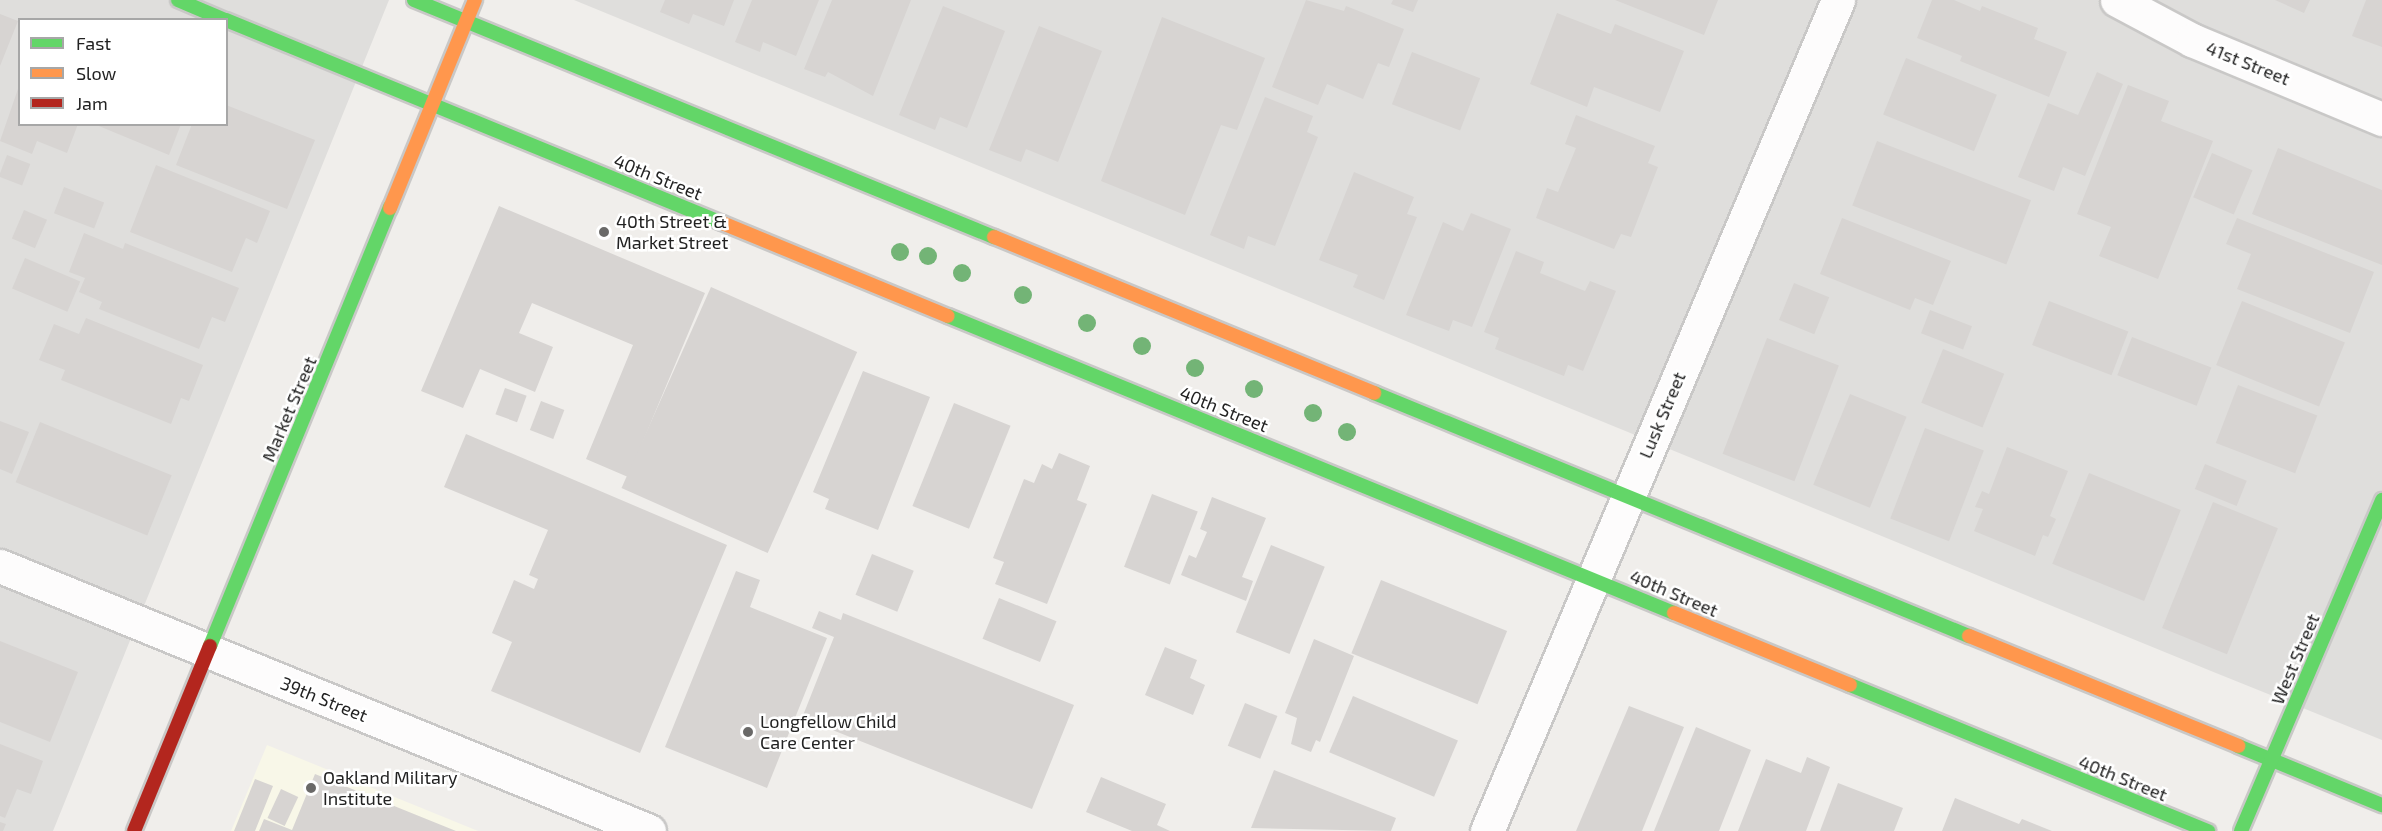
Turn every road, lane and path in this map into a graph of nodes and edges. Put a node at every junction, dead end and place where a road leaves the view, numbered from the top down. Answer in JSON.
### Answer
{"nodes":[{"id":1,"x":178,"y":0,"type":"edge"},
{"id":2,"x":414,"y":0,"type":"edge"},
{"id":3,"x":476,"y":0,"type":"edge"},
{"id":4,"x":1838,"y":0,"type":"edge"},
{"id":5,"x":2117,"y":0,"type":"edge"},
{"id":6,"x":221,"y":18,"type":"edge"},
{"id":7,"x":228,"y":21,"type":"edge"},
{"id":8,"x":467,"y":21,"type":"junction"},
{"id":9,"x":432,"y":104,"type":"junction"},
{"id":10,"x":2382,"y":118,"type":"edge"},
{"id":11,"x":1628,"y":496,"type":"junction"},
{"id":12,"x":2382,"y":500,"type":"edge"},
{"id":13,"x":0,"y":566,"type":"edge"},
{"id":14,"x":1592,"y":579,"type":"junction"},
{"id":15,"x":207,"y":651,"type":"junction"},
{"id":16,"x":2271,"y":760,"type":"junction"},
{"id":17,"x":2382,"y":805,"type":"edge"},
{"id":18,"x":134,"y":831,"type":"edge"},
{"id":19,"x":649,"y":831,"type":"edge"},
{"id":20,"x":1487,"y":831,"type":"edge"},
{"id":21,"x":2208,"y":831,"type":"edge"},
{"id":22,"x":2241,"y":831,"type":"edge"}],
"edges":[{"from":1,"to":6,"type":"main road","name":"40th Street"},
{"from":2,"to":8,"type":"main road"},
{"from":3,"to":8,"type":"main road","name":"Market Street"},
{"from":4,"to":11,"type":"street","name":"Lusk Street"},
{"from":5,"to":10,"type":"street","name":"41st Street"},
{"from":7,"to":9,"type":"main road","name":"40th Street"},
{"from":8,"to":9,"type":"main road","name":"Market Street"},
{"from":8,"to":11,"type":"main road"},
{"from":9,"to":14,"type":"main road","name":"40th Street"},
{"from":9,"to":15,"type":"main road","name":"Market Street"},
{"from":11,"to":14,"type":"street","name":"Lusk Street"},
{"from":11,"to":16,"type":"main road"},
{"from":12,"to":16,"type":"main road","name":"West Street"},
{"from":13,"to":15,"type":"street","name":"39th Street"},
{"from":14,"to":20,"type":"street","name":"Lusk Street"},
{"from":14,"to":21,"type":"main road","name":"40th Street"},
{"from":15,"to":18,"type":"main road","name":"Market Street"},
{"from":15,"to":19,"type":"street","name":"39th Street"},
{"from":16,"to":17,"type":"main road"},
{"from":16,"to":22,"type":"main road","name":"West Street"}]}
